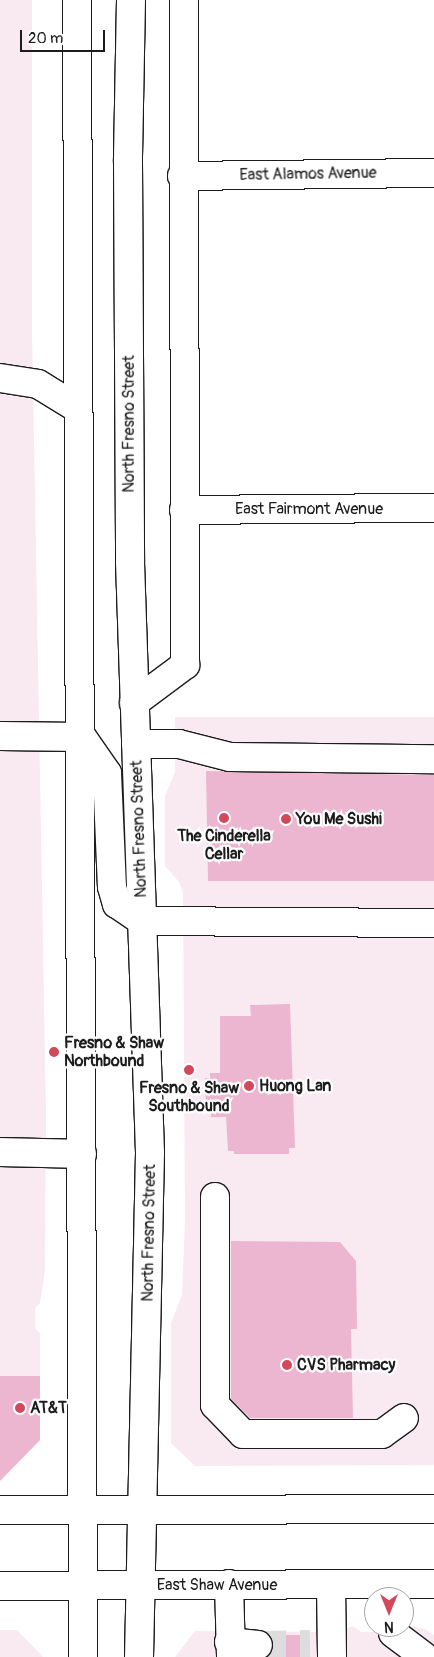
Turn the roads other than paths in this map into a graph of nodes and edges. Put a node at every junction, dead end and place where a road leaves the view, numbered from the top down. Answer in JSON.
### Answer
{"nodes":[{"id":1,"x":77,"y":0,"type":"edge"},
{"id":2,"x":131,"y":0,"type":"edge"},
{"id":3,"x":184,"y":0,"type":"edge"},
{"id":4,"x":434,"y":173,"type":"edge"},
{"id":5,"x":182,"y":176,"type":"junction"},
{"id":6,"x":0,"y":378,"type":"edge"},
{"id":7,"x":77,"y":408,"type":"junction"},
{"id":8,"x":434,"y":508,"type":"edge"},
{"id":9,"x":184,"y":510,"type":"junction"},
{"id":10,"x":134,"y":703,"type":"junction"},
{"id":11,"x":0,"y":736,"type":"edge"},
{"id":12,"x":82,"y":737,"type":"junction"},
{"id":13,"x":136,"y":744,"type":"junction"},
{"id":14,"x":434,"y":759,"type":"edge"},
{"id":15,"x":142,"y":921,"type":"junction"},
{"id":16,"x":434,"y":923,"type":"edge"},
{"id":17,"x":0,"y":1152,"type":"edge"},
{"id":18,"x":82,"y":1154,"type":"junction"},
{"id":19,"x":215,"y":1197,"type":"dead end"},
{"id":20,"x":404,"y":1418,"type":"dead end"},
{"id":21,"x":83,"y":1509,"type":"junction"},
{"id":22,"x":434,"y":1509,"type":"edge"},
{"id":23,"x":0,"y":1510,"type":"edge"},
{"id":24,"x":143,"y":1510,"type":"junction"},
{"id":25,"x":229,"y":1584,"type":"junction"},
{"id":26,"x":331,"y":1584,"type":"junction"},
{"id":27,"x":434,"y":1584,"type":"edge"},
{"id":28,"x":141,"y":1585,"type":"junction"},
{"id":29,"x":0,"y":1586,"type":"edge"},
{"id":30,"x":83,"y":1587,"type":"junction"},
{"id":31,"x":414,"y":1587,"type":"edge"},
{"id":32,"x":364,"y":1588,"type":"edge"},
{"id":33,"x":393,"y":1639,"type":"edge"},
{"id":34,"x":258,"y":1645,"type":"tunnel mouth"},
{"id":35,"x":325,"y":1648,"type":"edge"},
{"id":36,"x":230,"y":1650,"type":"edge"},
{"id":37,"x":83,"y":1657,"type":"edge"},
{"id":38,"x":139,"y":1657,"type":"edge"},
{"id":39,"x":425,"y":1657,"type":"edge"}],
"edges":[{"from":1,"to":7,"type":"main road"},
{"from":2,"to":10,"type":"main road","name":"North Fresno Street"},
{"from":3,"to":5,"type":"main road"},
{"from":4,"to":5,"type":"main road","name":"East Alamos Avenue"},
{"from":5,"to":9,"type":"main road"},
{"from":6,"to":7,"type":"main road"},
{"from":7,"to":12,"type":"main road"},
{"from":8,"to":9,"type":"main road","name":"East Fairmont Avenue"},
{"from":9,"to":10,"type":"main road"},
{"from":10,"to":13,"type":"main road","name":"North Fresno Street"},
{"from":11,"to":12,"type":"main road"},
{"from":12,"to":15,"type":"main road"},
{"from":12,"to":18,"type":"main road"},
{"from":13,"to":14,"type":"main road"},
{"from":13,"to":15,"type":"main road","name":"North Fresno Street"},
{"from":15,"to":16,"type":"main road"},
{"from":15,"to":24,"type":"main road","name":"North Fresno Street"},
{"from":17,"to":18,"type":"main road"},
{"from":18,"to":21,"type":"main road"},
{"from":19,"to":20,"type":"main road"},
{"from":21,"to":23,"type":"main road"},
{"from":21,"to":24,"type":"main road"},
{"from":21,"to":30,"type":"main road"},
{"from":22,"to":24,"type":"main road"},
{"from":24,"to":28,"type":"main road","name":"North Fresno Street"},
{"from":25,"to":26,"type":"main road","name":"East Shaw Avenue"},
{"from":25,"to":28,"type":"main road","name":"East Shaw Avenue"},
{"from":25,"to":36,"type":"main road"},
{"from":26,"to":32,"type":"main road","name":"East Shaw Avenue"},
{"from":26,"to":35,"type":"main road"},
{"from":27,"to":31,"type":"main road","name":"East Shaw Avenue"},
{"from":28,"to":30,"type":"main road","name":"East Shaw Avenue"},
{"from":28,"to":38,"type":"main road","name":"North Fresno Street"},
{"from":29,"to":30,"type":"main road","name":"East Shaw Avenue"},
{"from":30,"to":37,"type":"main road"},
{"from":33,"to":39,"type":"main road"},
{"from":34,"to":36,"type":"main road"}]}
